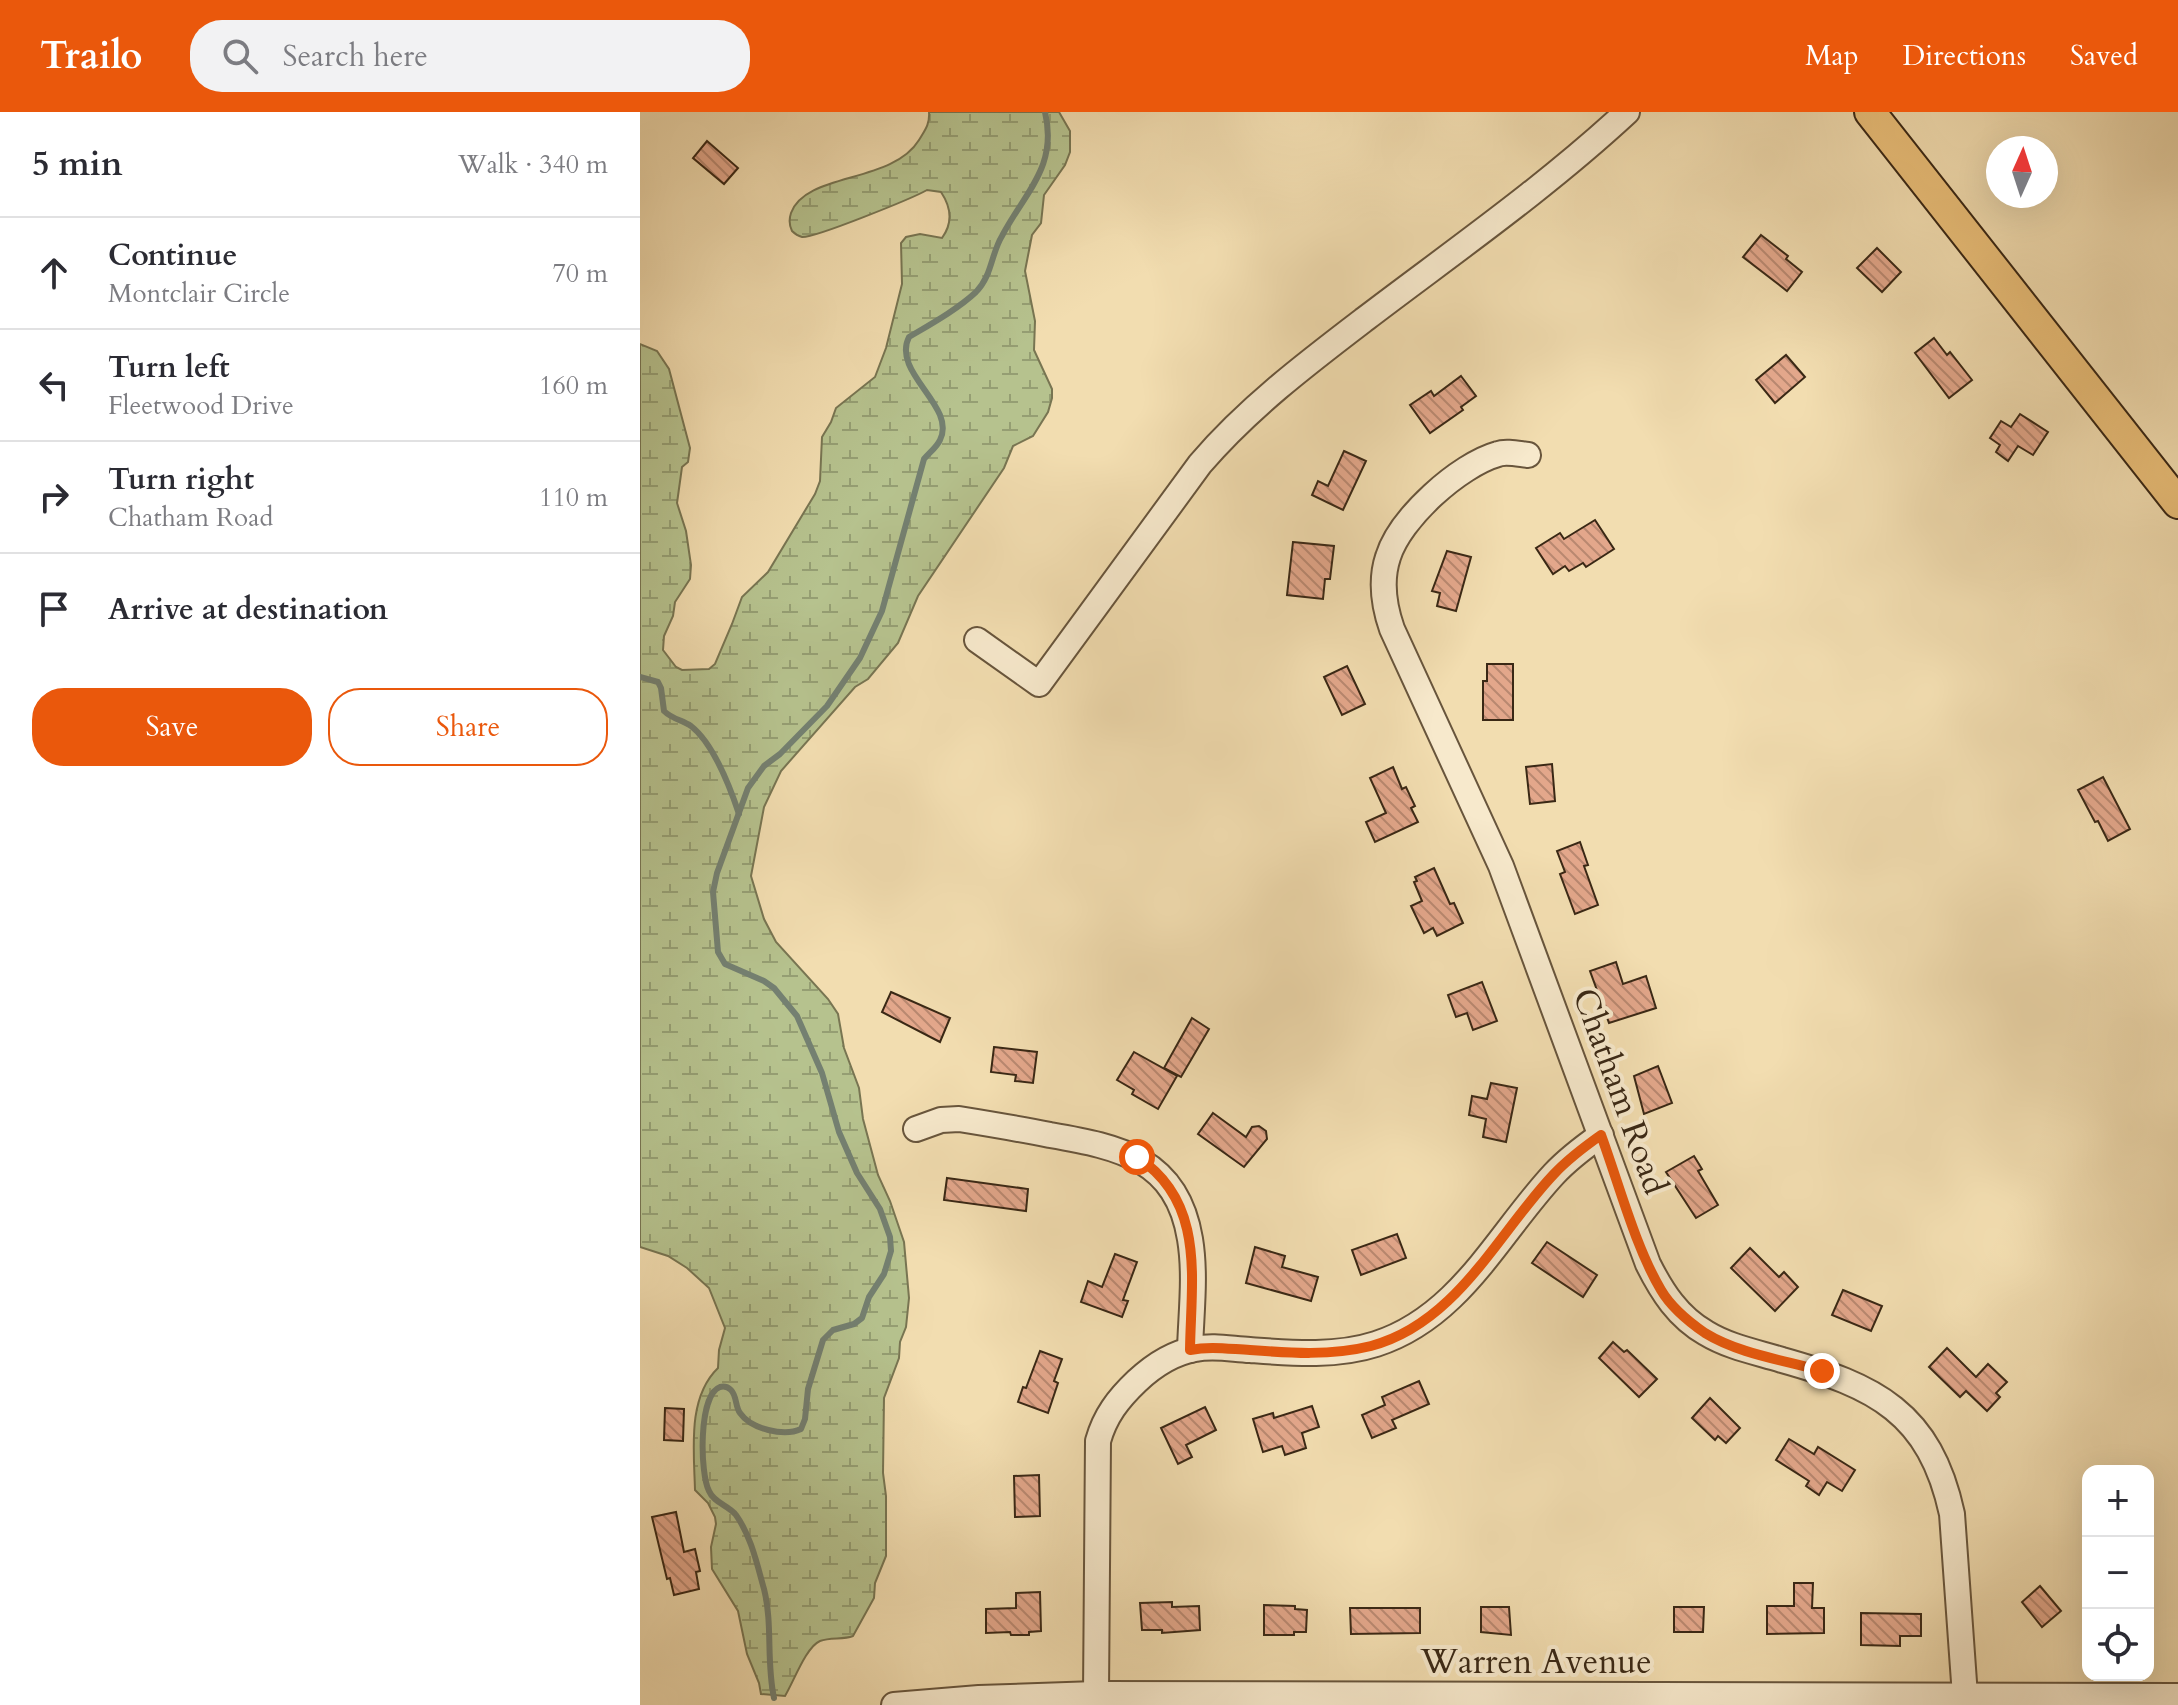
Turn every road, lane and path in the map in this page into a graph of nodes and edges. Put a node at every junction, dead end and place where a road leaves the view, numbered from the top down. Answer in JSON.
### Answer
{"nodes":[{"id":1,"x":1627,"y":112,"type":"edge"},
{"id":2,"x":1870,"y":112,"type":"edge"},
{"id":3,"x":1528,"y":455,"type":"dead end"},
{"id":4,"x":2178,"y":503,"type":"edge"},
{"id":5,"x":977,"y":640,"type":"dead end"},
{"id":6,"x":916,"y":1129,"type":"dead end"},
{"id":7,"x":1601,"y":1135,"type":"junction"},
{"id":8,"x":1190,"y":1350,"type":"junction"},
{"id":9,"x":1096,"y":1694,"type":"junction"},
{"id":10,"x":1965,"y":1696,"type":"junction"},
{"id":11,"x":2178,"y":1696,"type":"edge"},
{"id":12,"x":1810,"y":1700,"type":"edge"},
{"id":13,"x":2133,"y":1700,"type":"edge"},
{"id":14,"x":910,"y":1704,"type":"edge"}],
"edges":[{"from":1,"to":5,"type":"street"},
{"from":2,"to":4,"type":"main road"},
{"from":3,"to":7,"type":"street","name":"Chatham Road"},
{"from":6,"to":8,"type":"street"},
{"from":7,"to":8,"type":"street"},
{"from":7,"to":10,"type":"street","name":"Chatham Road"},
{"from":8,"to":9,"type":"street"},
{"from":9,"to":12,"type":"street","name":"Warren Avenue"},
{"from":9,"to":14,"type":"street","name":"Warren Avenue"},
{"from":10,"to":12,"type":"street","name":"Warren Avenue"},
{"from":10,"to":13,"type":"street","name":"Warren Avenue"},
{"from":11,"to":13,"type":"street","name":"Warren Avenue"}]}
